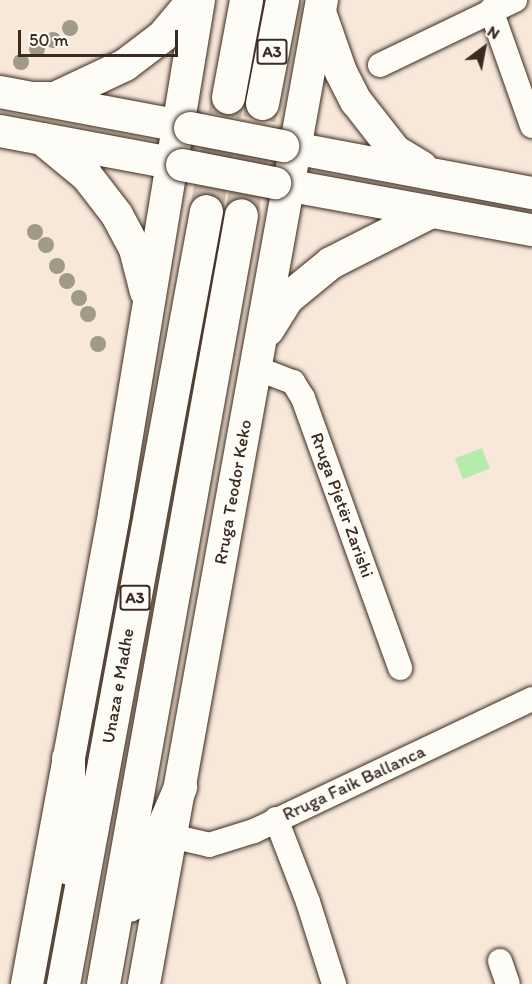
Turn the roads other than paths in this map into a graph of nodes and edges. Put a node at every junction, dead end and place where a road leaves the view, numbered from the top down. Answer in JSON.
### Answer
{"nodes":[{"id":1,"x":193,"y":0,"type":"edge"},
{"id":2,"x":199,"y":0,"type":"edge"},
{"id":3,"x":246,"y":0,"type":"edge"},
{"id":4,"x":282,"y":0,"type":"edge"},
{"id":5,"x":514,"y":0,"type":"edge"},
{"id":6,"x":321,"y":6,"type":"edge"},
{"id":7,"x":491,"y":10,"type":"junction"},
{"id":8,"x":380,"y":65,"type":"dead end"},
{"id":9,"x":0,"y":92,"type":"edge"},
{"id":10,"x":228,"y":97,"type":"tunnel mouth"},
{"id":11,"x":33,"y":98,"type":"junction"},
{"id":12,"x":262,"y":103,"type":"tunnel mouth"},
{"id":13,"x":532,"y":126,"type":"edge"},
{"id":14,"x":184,"y":127,"type":"junction"},
{"id":15,"x":0,"y":131,"type":"edge"},
{"id":16,"x":42,"y":139,"type":"junction"},
{"id":17,"x":289,"y":147,"type":"junction"},
{"id":18,"x":177,"y":164,"type":"junction"},
{"id":19,"x":435,"y":174,"type":"junction"},
{"id":20,"x":282,"y":184,"type":"junction"},
{"id":21,"x":532,"y":193,"type":"edge"},
{"id":22,"x":206,"y":211,"type":"tunnel mouth"},
{"id":23,"x":431,"y":212,"type":"junction"},
{"id":24,"x":241,"y":216,"type":"tunnel mouth"},
{"id":25,"x":532,"y":230,"type":"edge"},
{"id":26,"x":148,"y":315,"type":"junction"},
{"id":27,"x":258,"y":356,"type":"junction"},
{"id":28,"x":400,"y":668,"type":"dead end"},
{"id":29,"x":532,"y":699,"type":"edge"},
{"id":30,"x":68,"y":758,"type":"junction"},
{"id":31,"x":180,"y":787,"type":"junction"},
{"id":32,"x":276,"y":819,"type":"junction"},
{"id":33,"x":171,"y":836,"type":"junction"},
{"id":34,"x":73,"y":935,"type":"junction"},
{"id":35,"x":111,"y":942,"type":"junction"},
{"id":36,"x":500,"y":961,"type":"dead end"},
{"id":37,"x":27,"y":984,"type":"edge"},
{"id":38,"x":63,"y":984,"type":"edge"},
{"id":39,"x":103,"y":984,"type":"edge"},
{"id":40,"x":144,"y":984,"type":"edge"},
{"id":41,"x":334,"y":984,"type":"edge"},
{"id":42,"x":508,"y":984,"type":"edge"}],
"edges":[{"from":1,"to":11,"type":"main road"},
{"from":2,"to":14,"type":"main road"},
{"from":3,"to":10,"type":"highway","number":"A3"},
{"from":4,"to":12,"type":"highway","number":"A3"},
{"from":5,"to":7,"type":"street"},
{"from":6,"to":17,"type":"main road","name":"Rruga Teodor Keko"},
{"from":6,"to":19,"type":"main road"},
{"from":7,"to":8,"type":"street"},
{"from":7,"to":13,"type":"street"},
{"from":9,"to":11,"type":"main road"},
{"from":11,"to":14,"type":"main road"},
{"from":14,"to":17,"type":"main road","bridge":true},
{"from":14,"to":18,"type":"main road"},
{"from":15,"to":16,"type":"main road"},
{"from":16,"to":18,"type":"main road"},
{"from":16,"to":26,"type":"main road"},
{"from":17,"to":19,"type":"main road"},
{"from":17,"to":20,"type":"main road","name":"Rruga Teodor Keko"},
{"from":18,"to":20,"type":"main road","bridge":true},
{"from":18,"to":26,"type":"main road"},
{"from":19,"to":21,"type":"main road"},
{"from":20,"to":23,"type":"main road"},
{"from":20,"to":27,"type":"main road","name":"Rruga Teodor Keko"},
{"from":22,"to":34,"type":"highway","name":"Unaza e Madhe","number":"A3"},
{"from":23,"to":25,"type":"main road"},
{"from":23,"to":27,"type":"main road"},
{"from":24,"to":35,"type":"highway","name":"Unaza e Madhe","number":"A3"},
{"from":26,"to":30,"type":"main road"},
{"from":27,"to":28,"type":"street","name":"Rruga Pjetër Zarishi"},
{"from":27,"to":31,"type":"main road","name":"Rruga Teodor Keko"},
{"from":29,"to":32,"type":"street","name":"Rruga Faik Ballanca"},
{"from":30,"to":34,"type":"highway"},
{"from":30,"to":37,"type":"main road"},
{"from":31,"to":33,"type":"main road","name":"Rruga Teodor Keko"},
{"from":31,"to":35,"type":"highway"},
{"from":32,"to":33,"type":"street","name":"Rruga Faik Ballanca"},
{"from":32,"to":41,"type":"street"},
{"from":33,"to":40,"type":"main road","name":"Rruga Teodor Keko"},
{"from":34,"to":38,"type":"highway","name":"Unaza e Madhe","number":"A3"},
{"from":35,"to":39,"type":"highway","name":"Unaza e Madhe","number":"A3"},
{"from":36,"to":42,"type":"street"}]}
